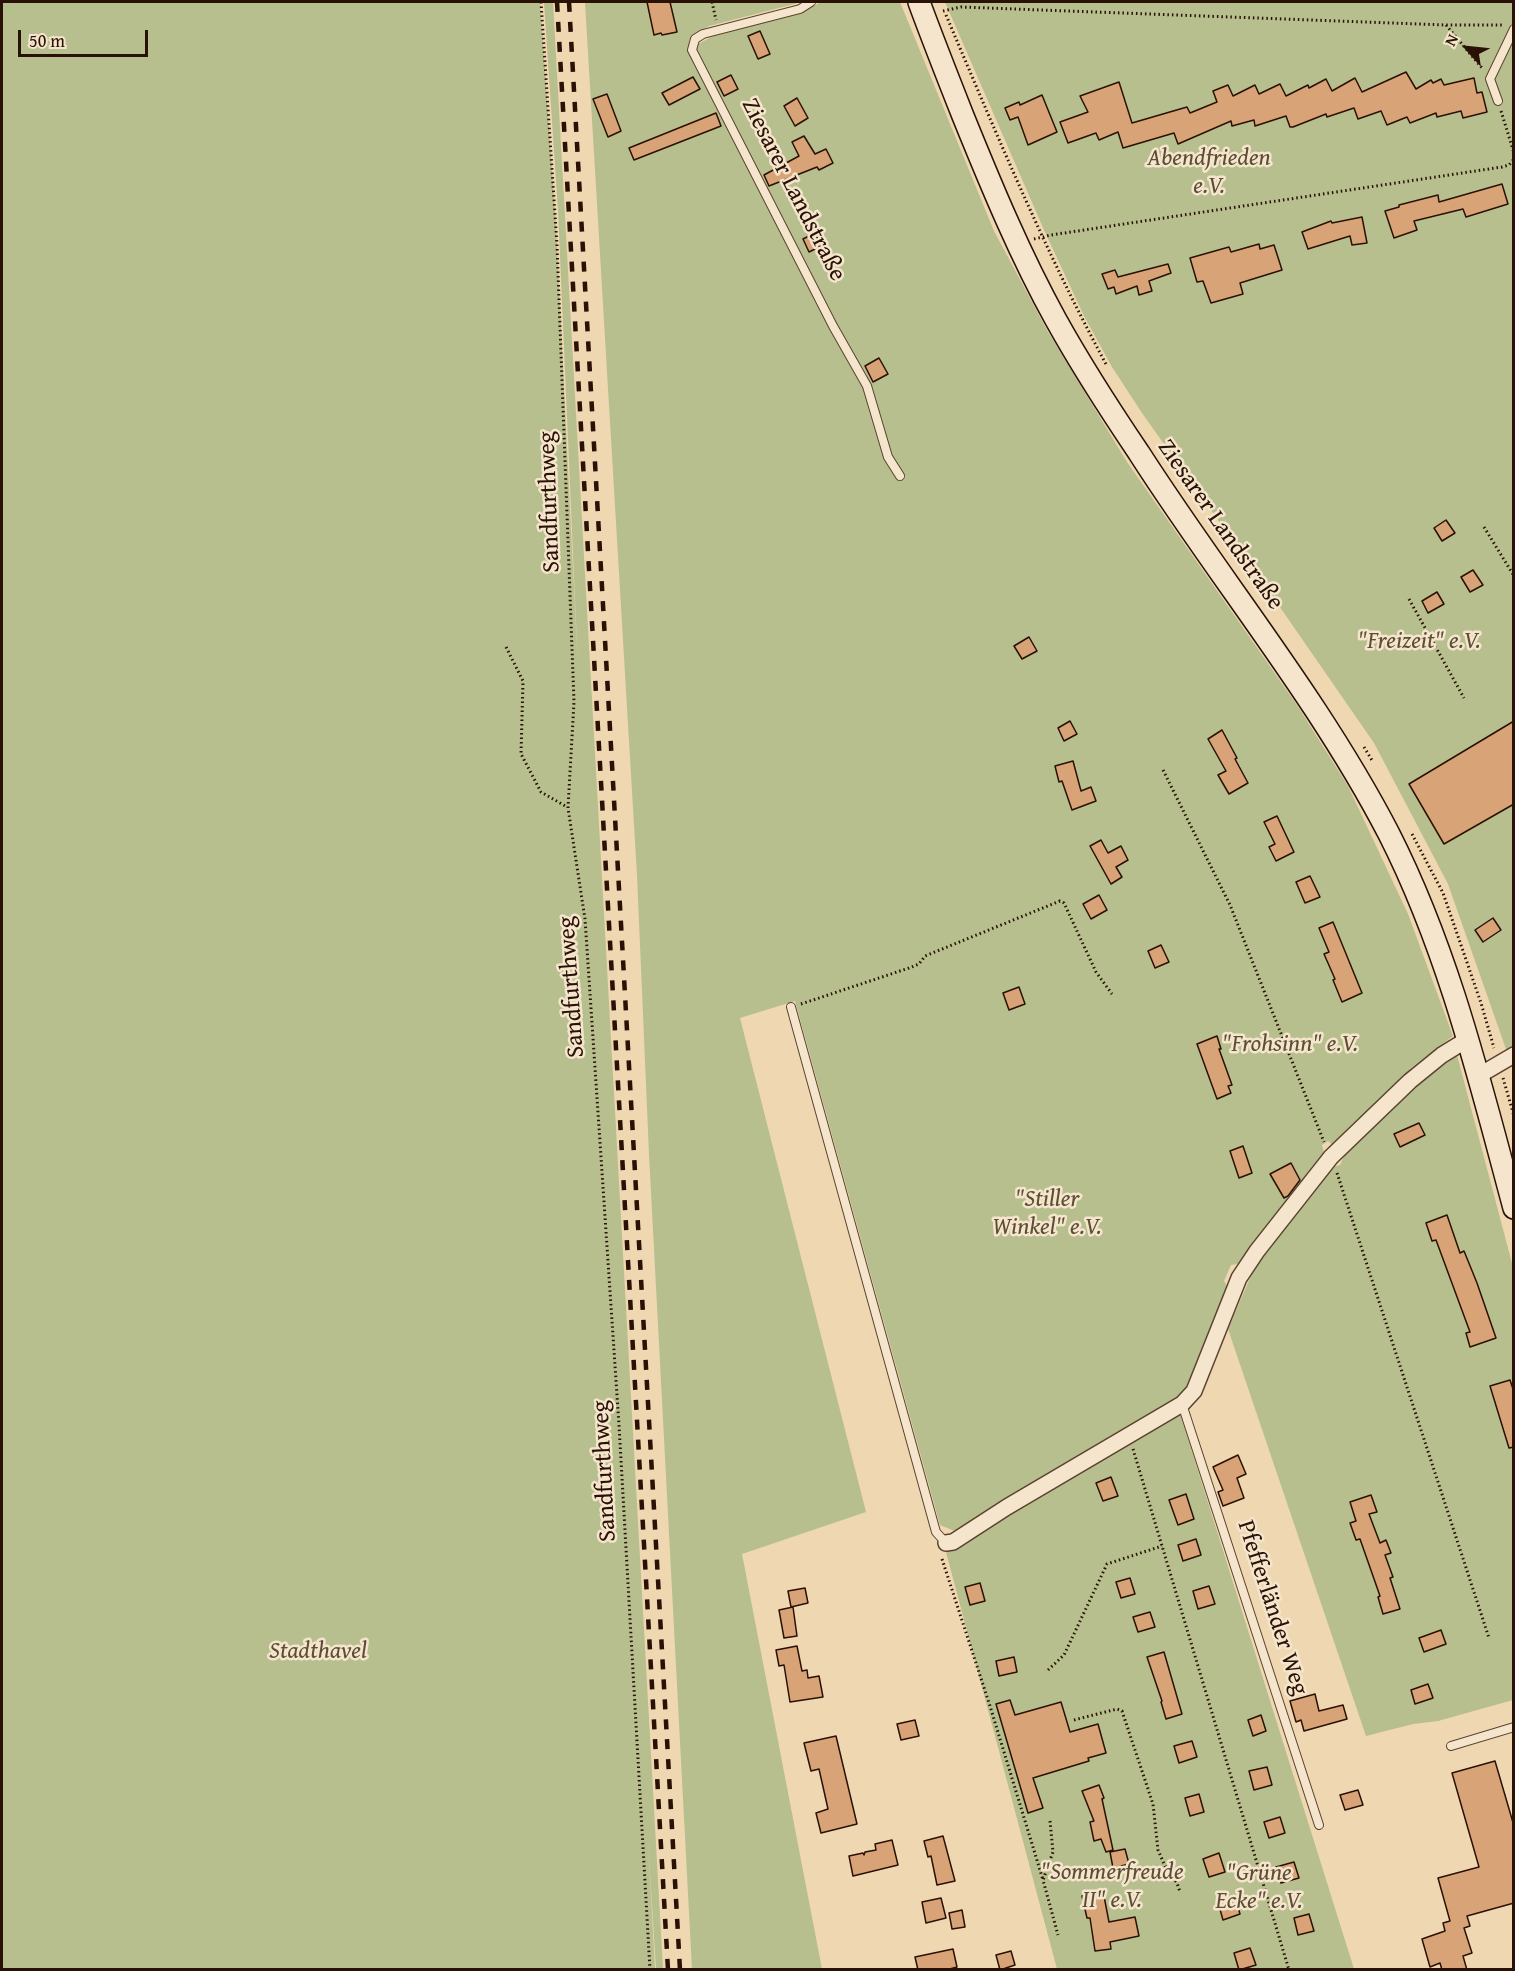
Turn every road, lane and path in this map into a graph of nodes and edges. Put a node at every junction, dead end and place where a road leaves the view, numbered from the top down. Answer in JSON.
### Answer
{"nodes":[{"id":1,"x":541,"y":2,"type":"edge"},
{"id":2,"x":712,"y":2,"type":"edge"},
{"id":3,"x":811,"y":2,"type":"edge"},
{"id":4,"x":921,"y":9,"type":"edge"},
{"id":5,"x":716,"y":21,"type":"dead end"},
{"id":6,"x":1446,"y":25,"type":"junction"},
{"id":7,"x":1514,"y":27,"type":"edge"},
{"id":8,"x":1490,"y":79,"type":"junction"},
{"id":9,"x":1498,"y":101,"type":"joint"},
{"id":10,"x":1514,"y":153,"type":"edge"},
{"id":11,"x":1514,"y":159,"type":"edge"},
{"id":12,"x":1018,"y":244,"type":"junction"},
{"id":13,"x":900,"y":476,"type":"dead end"},
{"id":14,"x":1484,"y":527,"type":"dead end"},
{"id":15,"x":1514,"y":576,"type":"edge"},
{"id":16,"x":1409,"y":599,"type":"dead end"},
{"id":17,"x":506,"y":647,"type":"dead end"},
{"id":18,"x":1464,"y":698,"type":"dead end"},
{"id":19,"x":1163,"y":770,"type":"dead end"},
{"id":20,"x":568,"y":807,"type":"junction"},
{"id":21,"x":1112,"y":994,"type":"dead end"},
{"id":22,"x":791,"y":1007,"type":"joint"},
{"id":23,"x":1468,"y":1039,"type":"junction"},
{"id":24,"x":1514,"y":1054,"type":"edge"},
{"id":25,"x":1478,"y":1076,"type":"junction"},
{"id":26,"x":1324,"y":1143,"type":"dead end"},
{"id":27,"x":1335,"y":1167,"type":"dead end"},
{"id":28,"x":1514,"y":1208,"type":"edge"},
{"id":29,"x":1182,"y":1404,"type":"junction"},
{"id":30,"x":1131,"y":1444,"type":"dead end"},
{"id":31,"x":1162,"y":1546,"type":"junction"},
{"id":32,"x":942,"y":1547,"type":"junction"},
{"id":33,"x":1489,"y":1638,"type":"dead end"},
{"id":34,"x":1048,"y":1670,"type":"dead end"},
{"id":35,"x":1074,"y":1720,"type":"dead end"},
{"id":36,"x":1514,"y":1727,"type":"edge"},
{"id":37,"x":1451,"y":1746,"type":"dead end"},
{"id":38,"x":1050,"y":1821,"type":"dead end"},
{"id":39,"x":1319,"y":1825,"type":"dead end"},
{"id":40,"x":1043,"y":1880,"type":"junction"},
{"id":41,"x":1180,"y":1892,"type":"dead end"},
{"id":42,"x":1058,"y":1935,"type":"dead end"},
{"id":43,"x":651,"y":1970,"type":"edge"},
{"id":44,"x":1289,"y":1970,"type":"edge"}],
"edges":[{"from":1,"to":20,"type":"path","name":"Sandfurthweg"},
{"from":2,"to":5,"type":"path"},
{"from":3,"to":13,"type":"lane","name":"Ziesarer Landstraße"},
{"from":4,"to":6,"type":"path"},
{"from":4,"to":12,"type":"main road","name":"Ziesarer Landstraße"},
{"from":6,"to":7,"type":"path"},
{"from":6,"to":8,"type":"path"},
{"from":7,"to":8,"type":"lane"},
{"from":8,"to":9,"type":"lane"},
{"from":9,"to":10,"type":"path"},
{"from":11,"to":12,"type":"path"},
{"from":12,"to":23,"type":"main road","name":"Ziesarer Landstraße"},
{"from":14,"to":15,"type":"path"},
{"from":16,"to":18,"type":"path"},
{"from":17,"to":20,"type":"path"},
{"from":19,"to":26,"type":"path"},
{"from":20,"to":43,"type":"path","name":"Sandfurthweg"},
{"from":21,"to":22,"type":"path"},
{"from":22,"to":32,"type":"lane"},
{"from":23,"to":25,"type":"main road","name":"Ziesarer Landstraße"},
{"from":23,"to":29,"type":"street"},
{"from":24,"to":25,"type":"street"},
{"from":25,"to":28,"type":"main road","name":"Ziesarer Landstraße"},
{"from":27,"to":33,"type":"path"},
{"from":29,"to":32,"type":"street"},
{"from":29,"to":39,"type":"lane","name":"Pfefferländer Weg"},
{"from":30,"to":31,"type":"path"},
{"from":31,"to":34,"type":"path"},
{"from":31,"to":44,"type":"path"},
{"from":32,"to":40,"type":"path"},
{"from":35,"to":41,"type":"path"},
{"from":36,"to":37,"type":"lane"},
{"from":38,"to":40,"type":"path"},
{"from":40,"to":42,"type":"path"}]}
